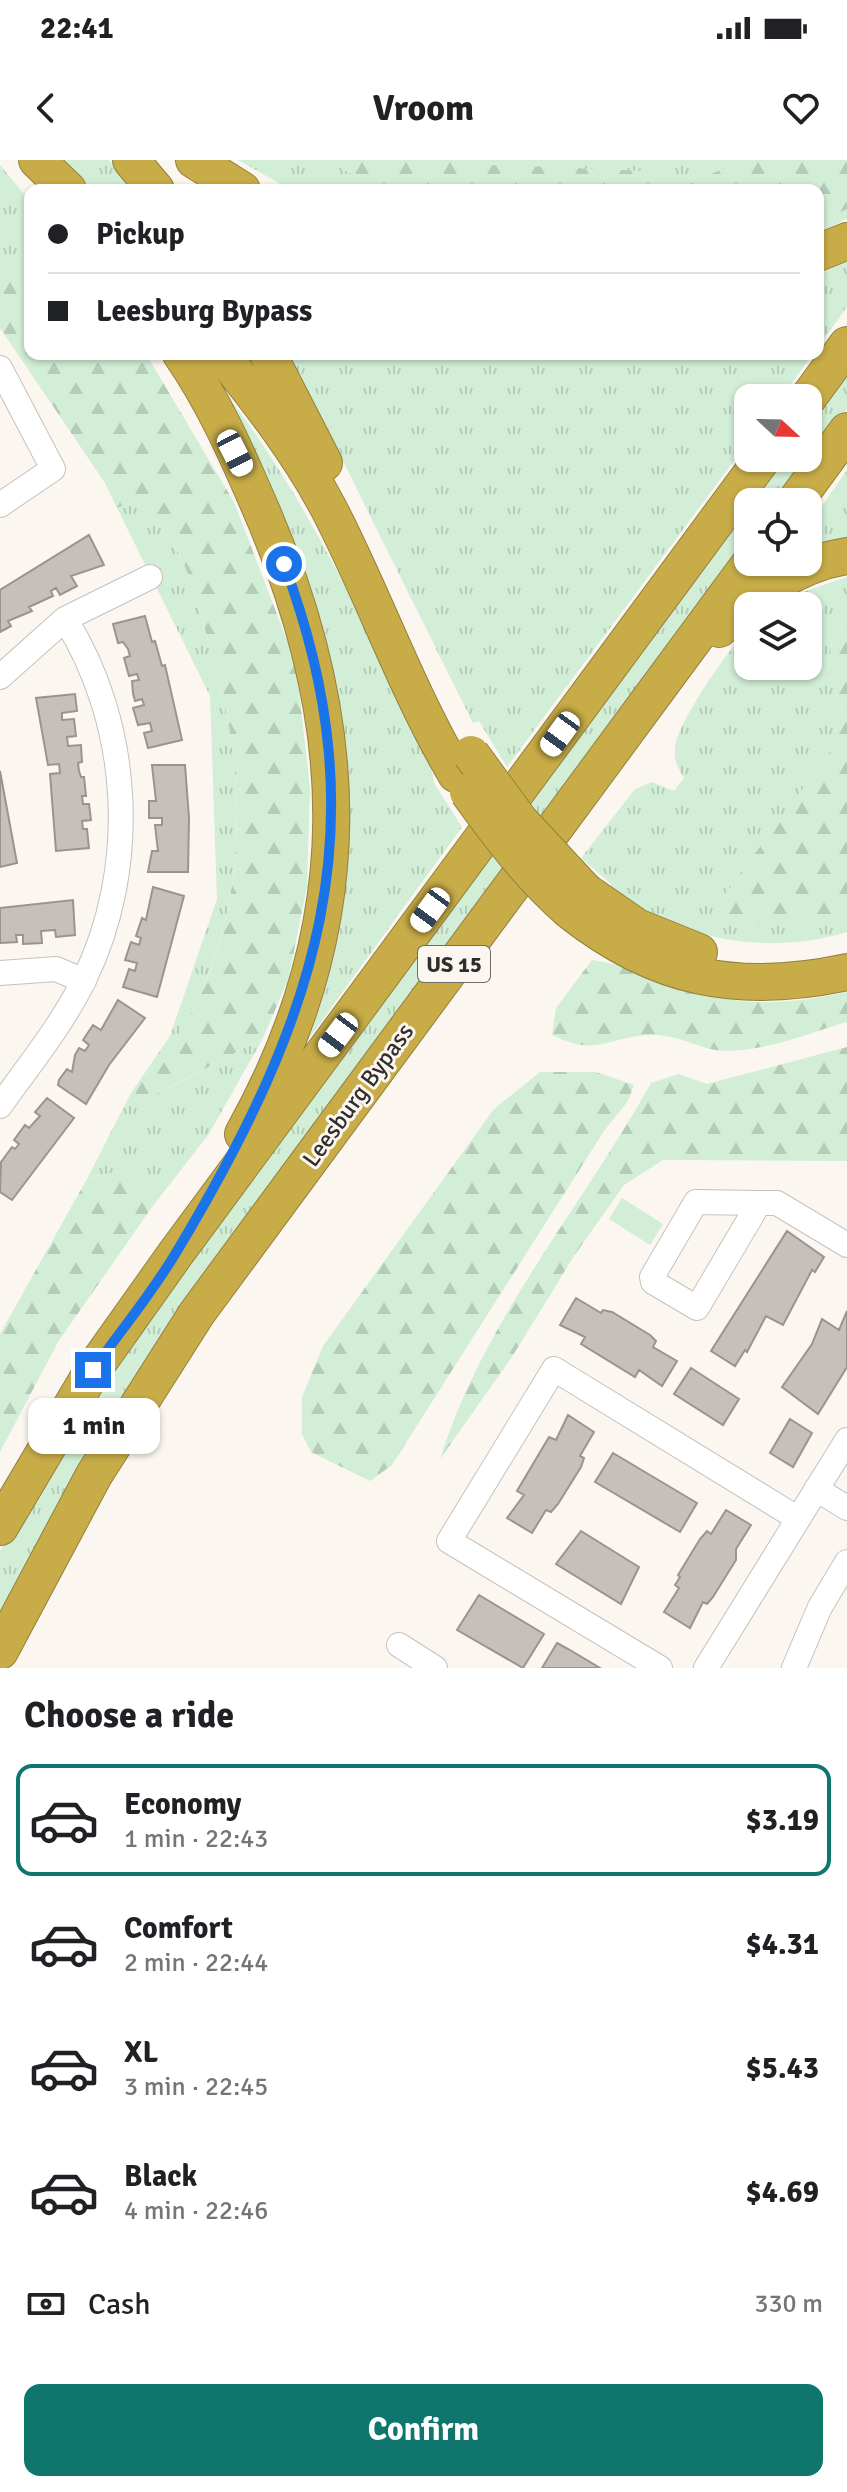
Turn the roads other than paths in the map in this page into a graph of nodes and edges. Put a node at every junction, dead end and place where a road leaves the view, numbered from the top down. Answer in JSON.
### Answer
{"nodes":[{"id":1,"x":31,"y":160,"type":"edge"},
{"id":2,"x":37,"y":160,"type":"edge"},
{"id":3,"x":131,"y":160,"type":"edge"},
{"id":4,"x":194,"y":160,"type":"edge"},
{"id":5,"x":52,"y":184,"type":"edge"},
{"id":6,"x":62,"y":184,"type":"edge"},
{"id":7,"x":151,"y":184,"type":"edge"},
{"id":8,"x":232,"y":184,"type":"edge"},
{"id":9,"x":847,"y":241,"type":"edge"},
{"id":10,"x":824,"y":251,"type":"edge"},
{"id":11,"x":847,"y":345,"type":"edge"},
{"id":12,"x":184,"y":360,"type":"edge"},
{"id":13,"x":226,"y":360,"type":"edge"},
{"id":14,"x":271,"y":360,"type":"edge"},
{"id":15,"x":0,"y":368,"type":"edge"},
{"id":16,"x":818,"y":384,"type":"edge"},
{"id":17,"x":847,"y":431,"type":"edge"},
{"id":18,"x":753,"y":472,"type":"edge"},
{"id":19,"x":805,"y":488,"type":"edge"},
{"id":20,"x":0,"y":505,"type":"edge"},
{"id":21,"x":847,"y":556,"type":"edge"},
{"id":22,"x":741,"y":576,"type":"edge"},
{"id":23,"x":150,"y":577,"type":"dead end"},
{"id":24,"x":65,"y":619,"type":"junction"},
{"id":25,"x":0,"y":677,"type":"edge"},
{"id":26,"x":463,"y":764,"type":"junction"},
{"id":27,"x":600,"y":766,"type":"junction"},
{"id":28,"x":577,"y":901,"type":"junction"},
{"id":29,"x":847,"y":954,"type":"edge"},
{"id":30,"x":847,"y":972,"type":"edge"},
{"id":31,"x":0,"y":973,"type":"edge"},
{"id":32,"x":84,"y":981,"type":"junction"},
{"id":33,"x":0,"y":1106,"type":"edge"},
{"id":34,"x":759,"y":1203,"type":"junction"},
{"id":35,"x":847,"y":1245,"type":"edge"},
{"id":36,"x":176,"y":1253,"type":"junction"},
{"id":37,"x":847,"y":1440,"type":"edge"},
{"id":38,"x":816,"y":1489,"type":"junction"},
{"id":39,"x":847,"y":1508,"type":"edge"},
{"id":40,"x":797,"y":1518,"type":"junction"},
{"id":41,"x":0,"y":1527,"type":"edge"},
{"id":42,"x":847,"y":1562,"type":"edge"},
{"id":43,"x":399,"y":1645,"type":"dead end"},
{"id":44,"x":0,"y":1651,"type":"edge"},
{"id":45,"x":435,"y":1668,"type":"edge"},
{"id":46,"x":660,"y":1668,"type":"edge"},
{"id":47,"x":706,"y":1668,"type":"edge"},
{"id":48,"x":794,"y":1668,"type":"edge"}],
"edges":[{"from":1,"to":5,"type":"highway"},
{"from":2,"to":6,"type":"highway"},
{"from":3,"to":7,"type":"highway"},
{"from":4,"to":8,"type":"highway"},
{"from":9,"to":10,"type":"highway"},
{"from":11,"to":16,"type":"highway"},
{"from":12,"to":36,"type":"highway"},
{"from":13,"to":26,"type":"highway"},
{"from":14,"to":26,"type":"highway"},
{"from":15,"to":20,"type":"street"},
{"from":17,"to":19,"type":"highway"},
{"from":18,"to":36,"type":"highway","number":"US 15"},
{"from":21,"to":27,"type":"highway"},
{"from":22,"to":27,"type":"highway","name":"Leesburg Bypass","number":"US 15"},
{"from":23,"to":24,"type":"street"},
{"from":24,"to":25,"type":"street"},
{"from":24,"to":32,"type":"street"},
{"from":26,"to":28,"type":"highway","bridge":true},
{"from":27,"to":44,"type":"highway","name":"Leesburg Bypass","number":"US 15"},
{"from":28,"to":29,"type":"highway"},
{"from":28,"to":30,"type":"highway"},
{"from":31,"to":32,"type":"street"},
{"from":32,"to":33,"type":"street"},
{"from":34,"to":34,"type":"street"},
{"from":34,"to":35,"type":"street"},
{"from":36,"to":41,"type":"highway","number":"US 15"},
{"from":37,"to":38,"type":"street"},
{"from":38,"to":39,"type":"street"},
{"from":38,"to":40,"type":"street"},
{"from":40,"to":46,"type":"street"},
{"from":40,"to":47,"type":"street"},
{"from":42,"to":48,"type":"street"},
{"from":43,"to":45,"type":"street"}]}
